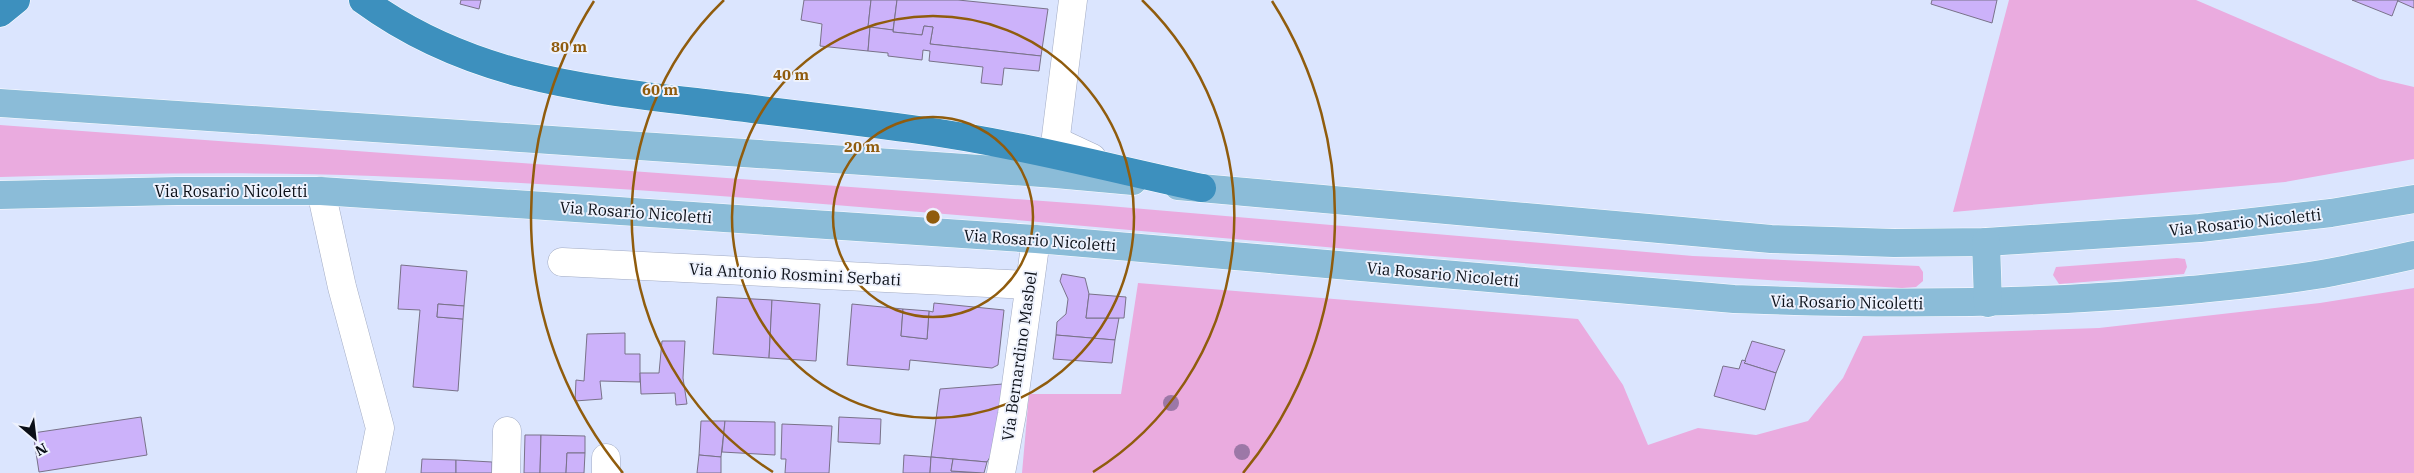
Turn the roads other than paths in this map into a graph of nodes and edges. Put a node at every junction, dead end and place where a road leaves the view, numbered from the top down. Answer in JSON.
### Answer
{"nodes":[{"id":1,"x":16,"y":0,"type":"edge"},
{"id":2,"x":363,"y":0,"type":"edge"},
{"id":3,"x":1073,"y":0,"type":"edge"},
{"id":4,"x":0,"y":13,"type":"edge"},
{"id":5,"x":0,"y":102,"type":"edge"},
{"id":6,"x":1131,"y":172,"type":"junction"},
{"id":7,"x":1202,"y":188,"type":"junction"},
{"id":8,"x":321,"y":191,"type":"junction"},
{"id":9,"x":0,"y":195,"type":"edge"},
{"id":10,"x":2414,"y":199,"type":"edge"},
{"id":11,"x":1036,"y":239,"type":"junction"},
{"id":12,"x":1986,"y":242,"type":"junction"},
{"id":13,"x":2414,"y":255,"type":"edge"},
{"id":14,"x":562,"y":262,"type":"dead end"},
{"id":15,"x":1028,"y":285,"type":"junction"},
{"id":16,"x":1988,"y":303,"type":"junction"},
{"id":17,"x":507,"y":431,"type":"dead end"},
{"id":18,"x":371,"y":473,"type":"edge"},
{"id":19,"x":506,"y":473,"type":"edge"},
{"id":20,"x":1001,"y":473,"type":"edge"}],
"edges":[{"from":1,"to":4,"type":"highway"},
{"from":2,"to":6,"type":"highway"},
{"from":3,"to":6,"type":"street"},
{"from":5,"to":7,"type":"main road","name":"Via Rosario Nicoletti"},
{"from":6,"to":7,"type":"highway"},
{"from":7,"to":12,"type":"main road","name":"Via Rosario Nicoletti"},
{"from":8,"to":9,"type":"main road","name":"Via Rosario Nicoletti"},
{"from":8,"to":11,"type":"main road","name":"Via Rosario Nicoletti"},
{"from":8,"to":18,"type":"street"},
{"from":10,"to":12,"type":"main road","name":"Via Rosario Nicoletti"},
{"from":11,"to":15,"type":"street","name":"Via Bernardino Masbel"},
{"from":11,"to":16,"type":"main road","name":"Via Rosario Nicoletti"},
{"from":12,"to":16,"type":"main road"},
{"from":13,"to":16,"type":"main road","name":"Via Rosario Nicoletti"},
{"from":14,"to":15,"type":"street","name":"Via Antonio Rosmini Serbati"},
{"from":15,"to":20,"type":"street","name":"Via Bernardino Masbel"},
{"from":17,"to":19,"type":"street"}]}
